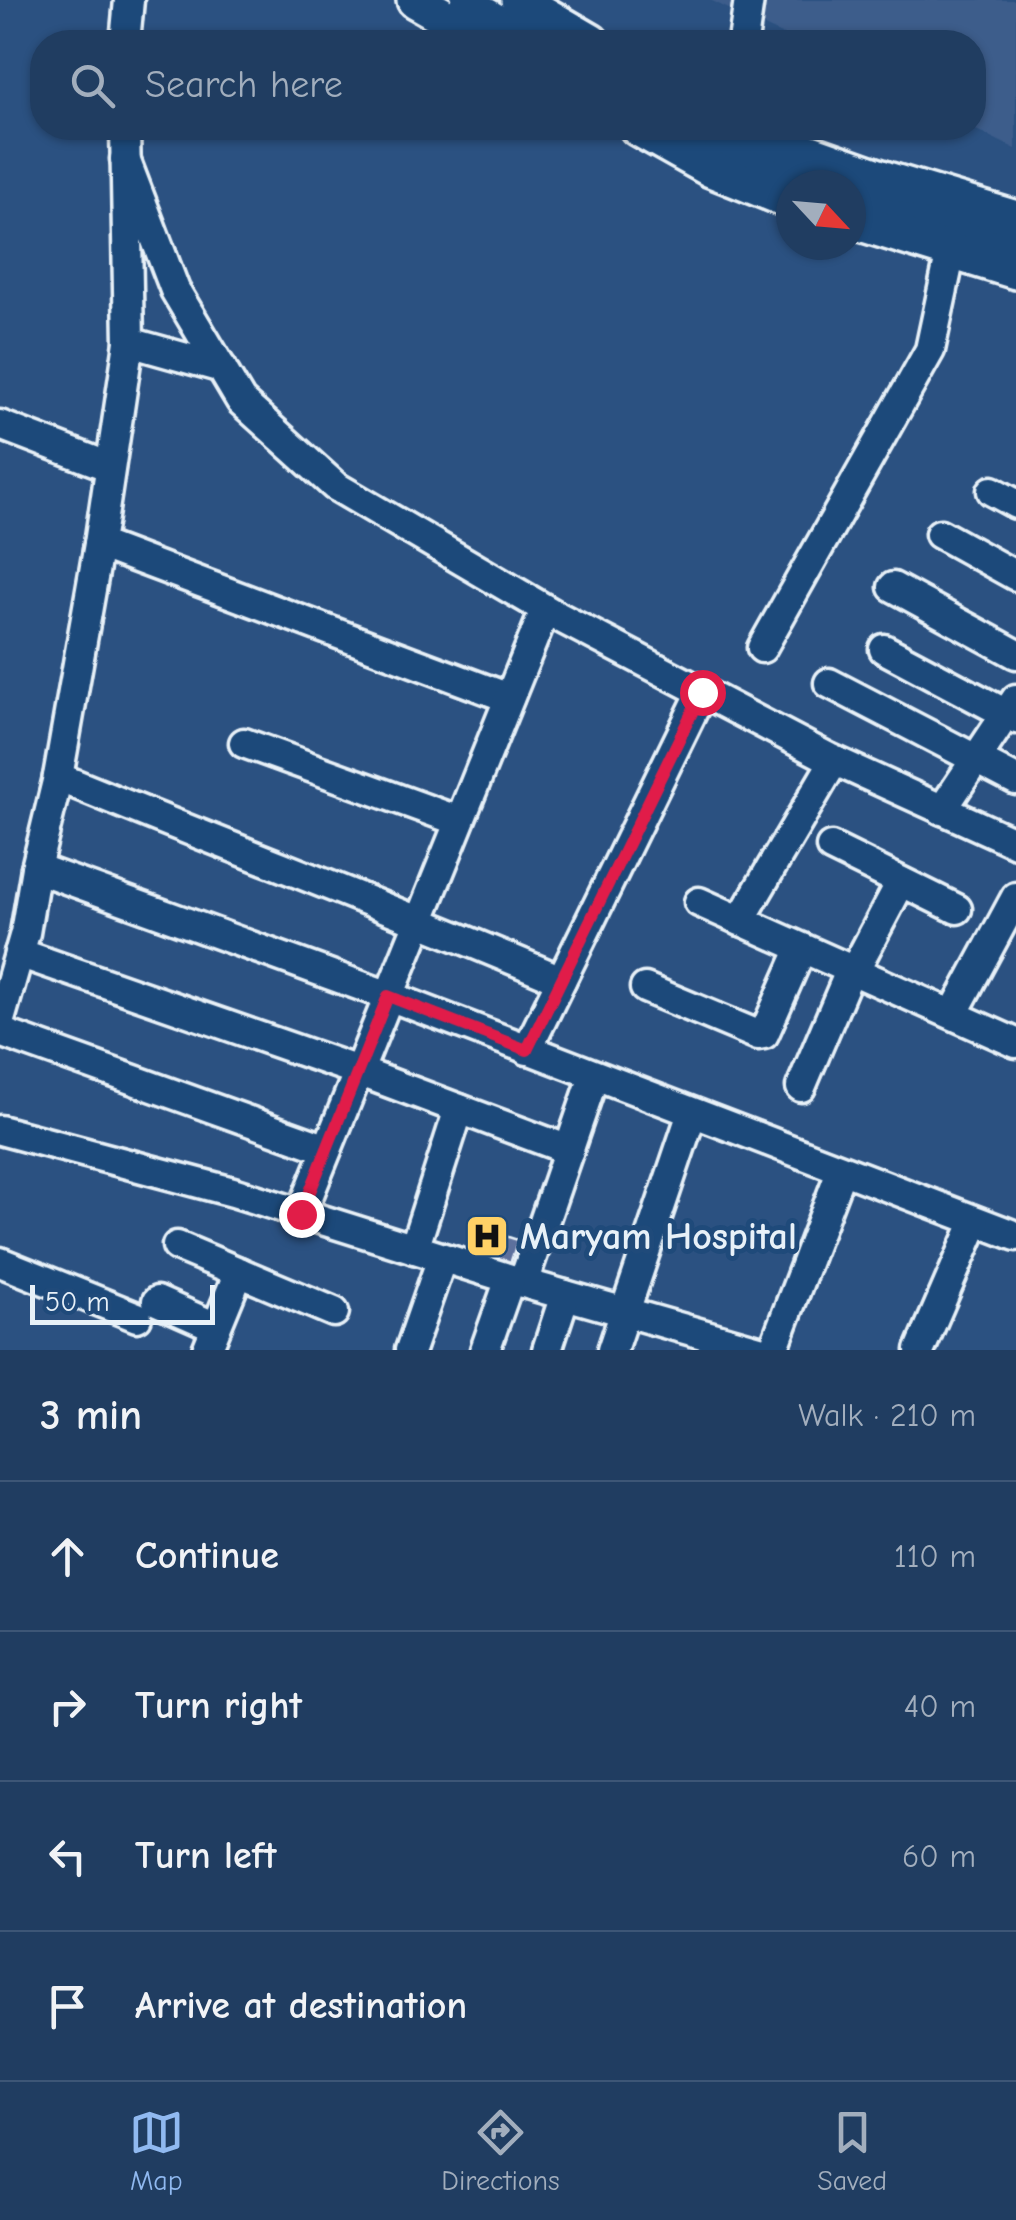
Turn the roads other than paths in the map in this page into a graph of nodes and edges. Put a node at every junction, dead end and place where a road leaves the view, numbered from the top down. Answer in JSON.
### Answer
{"nodes":[{"id":1,"x":128,"y":0,"type":"edge"},
{"id":2,"x":415,"y":0,"type":"edge"},
{"id":3,"x":464,"y":0,"type":"edge"},
{"id":4,"x":749,"y":0,"type":"edge"},
{"id":5,"x":536,"y":14,"type":"edge"},
{"id":6,"x":126,"y":30,"type":"edge"},
{"id":7,"x":469,"y":30,"type":"edge"},
{"id":8,"x":567,"y":30,"type":"edge"},
{"id":9,"x":745,"y":30,"type":"edge"},
{"id":10,"x":125,"y":140,"type":"edge"},
{"id":11,"x":659,"y":140,"type":"edge"},
{"id":12,"x":711,"y":140,"type":"edge"},
{"id":13,"x":774,"y":140,"type":"edge"},
{"id":14,"x":125,"y":159,"type":"junction"},
{"id":15,"x":776,"y":170,"type":"edge"},
{"id":16,"x":776,"y":194,"type":"edge"},
{"id":17,"x":866,"y":200,"type":"edge"},
{"id":18,"x":866,"y":225,"type":"edge"},
{"id":19,"x":1015,"y":246,"type":"edge"},
{"id":20,"x":951,"y":251,"type":"junction"},
{"id":21,"x":129,"y":342,"type":"junction"},
{"id":22,"x":222,"y":368,"type":"junction"},
{"id":23,"x":0,"y":425,"type":"edge"},
{"id":24,"x":110,"y":467,"type":"junction"},
{"id":25,"x":940,"y":534,"type":"dead end"},
{"id":26,"x":99,"y":544,"type":"junction"},
{"id":27,"x":1016,"y":576,"type":"edge"},
{"id":28,"x":893,"y":587,"type":"dead end"},
{"id":29,"x":545,"y":610,"type":"junction"},
{"id":30,"x":762,"y":648,"type":"dead end"},
{"id":31,"x":884,"y":649,"type":"dead end"},
{"id":32,"x":1016,"y":654,"type":"edge"},
{"id":33,"x":830,"y":683,"type":"dead end"},
{"id":34,"x":702,"y":692,"type":"junction"},
{"id":35,"x":509,"y":698,"type":"junction"},
{"id":36,"x":1013,"y":711,"type":"edge"},
{"id":37,"x":244,"y":743,"type":"dead end"},
{"id":38,"x":976,"y":760,"type":"junction"},
{"id":39,"x":834,"y":761,"type":"junction"},
{"id":40,"x":58,"y":777,"type":"junction"},
{"id":41,"x":1016,"y":780,"type":"edge"},
{"id":42,"x":942,"y":810,"type":"junction"},
{"id":43,"x":459,"y":822,"type":"junction"},
{"id":44,"x":1016,"y":843,"type":"edge"},
{"id":45,"x":831,"y":847,"type":"dead end"},
{"id":46,"x":36,"y":868,"type":"junction"},
{"id":47,"x":901,"y":882,"type":"junction"},
{"id":48,"x":1016,"y":897,"type":"edge"},
{"id":49,"x":699,"y":902,"type":"dead end"},
{"id":50,"x":956,"y":910,"type":"dead end"},
{"id":51,"x":420,"y":920,"type":"junction"},
{"id":52,"x":740,"y":921,"type":"junction"},
{"id":53,"x":802,"y":948,"type":"junction"},
{"id":54,"x":19,"y":953,"type":"junction"},
{"id":55,"x":852,"y":970,"type":"junction"},
{"id":56,"x":561,"y":980,"type":"junction"},
{"id":57,"x":645,"y":988,"type":"dead end"},
{"id":58,"x":388,"y":996,"type":"junction"},
{"id":59,"x":953,"y":1014,"type":"junction"},
{"id":60,"x":0,"y":1020,"type":"edge"},
{"id":61,"x":0,"y":1032,"type":"edge"},
{"id":62,"x":1016,"y":1043,"type":"edge"},
{"id":63,"x":527,"y":1050,"type":"junction"},
{"id":64,"x":358,"y":1072,"type":"junction"},
{"id":65,"x":594,"y":1076,"type":"junction"},
{"id":66,"x":801,"y":1087,"type":"dead end"},
{"id":67,"x":460,"y":1109,"type":"junction"},
{"id":68,"x":692,"y":1114,"type":"junction"},
{"id":69,"x":0,"y":1130,"type":"edge"},
{"id":70,"x":327,"y":1149,"type":"junction"},
{"id":71,"x":569,"y":1150,"type":"junction"},
{"id":72,"x":841,"y":1171,"type":"junction"},
{"id":73,"x":301,"y":1214,"type":"junction"},
{"id":74,"x":975,"y":1223,"type":"junction"},
{"id":75,"x":1016,"y":1236,"type":"edge"},
{"id":76,"x":176,"y":1246,"type":"dead end"},
{"id":77,"x":414,"y":1249,"type":"junction"},
{"id":78,"x":442,"y":1258,"type":"junction"},
{"id":79,"x":0,"y":1262,"type":"edge"},
{"id":80,"x":238,"y":1272,"type":"junction"},
{"id":81,"x":516,"y":1281,"type":"junction"},
{"id":82,"x":565,"y":1295,"type":"junction"},
{"id":83,"x":334,"y":1312,"type":"dead end"},
{"id":84,"x":624,"y":1312,"type":"junction"},
{"id":85,"x":212,"y":1339,"type":"edge"},
{"id":86,"x":687,"y":1340,"type":"edge"},
{"id":87,"x":744,"y":1348,"type":"edge"},
{"id":88,"x":410,"y":1350,"type":"edge"},
{"id":89,"x":485,"y":1350,"type":"edge"},
{"id":90,"x":547,"y":1350,"type":"edge"},
{"id":91,"x":612,"y":1350,"type":"edge"},
{"id":92,"x":773,"y":1350,"type":"edge"},
{"id":93,"x":920,"y":1350,"type":"edge"}],
"edges":[{"from":1,"to":6,"type":"street"},
{"from":2,"to":7,"type":"main road"},
{"from":3,"to":5,"type":"street"},
{"from":4,"to":9,"type":"street"},
{"from":5,"to":8,"type":"main road"},
{"from":10,"to":14,"type":"street"},
{"from":11,"to":16,"type":"main road"},
{"from":12,"to":15,"type":"street"},
{"from":13,"to":19,"type":"main road"},
{"from":14,"to":21,"type":"street"},
{"from":14,"to":22,"type":"street"},
{"from":17,"to":19,"type":"street"},
{"from":18,"to":20,"type":"main road"},
{"from":19,"to":20,"type":"main road"},
{"from":20,"to":30,"type":"street"},
{"from":21,"to":22,"type":"street"},
{"from":21,"to":24,"type":"street"},
{"from":22,"to":29,"type":"street"},
{"from":23,"to":24,"type":"street"},
{"from":24,"to":26,"type":"street"},
{"from":25,"to":27,"type":"street"},
{"from":26,"to":35,"type":"street"},
{"from":26,"to":40,"type":"street"},
{"from":28,"to":32,"type":"street"},
{"from":29,"to":34,"type":"street"},
{"from":29,"to":35,"type":"street"},
{"from":31,"to":36,"type":"street"},
{"from":33,"to":38,"type":"street"},
{"from":34,"to":39,"type":"street"},
{"from":34,"to":56,"type":"street"},
{"from":35,"to":43,"type":"street"},
{"from":36,"to":38,"type":"street"},
{"from":37,"to":43,"type":"street"},
{"from":38,"to":41,"type":"street"},
{"from":38,"to":42,"type":"street"},
{"from":39,"to":42,"type":"street"},
{"from":39,"to":52,"type":"street"},
{"from":40,"to":46,"type":"street"},
{"from":40,"to":51,"type":"street"},
{"from":42,"to":44,"type":"street"},
{"from":43,"to":51,"type":"street"},
{"from":45,"to":47,"type":"street"},
{"from":46,"to":54,"type":"street"},
{"from":46,"to":58,"type":"street"},
{"from":47,"to":50,"type":"street"},
{"from":47,"to":55,"type":"street"},
{"from":48,"to":59,"type":"street"},
{"from":49,"to":52,"type":"street"},
{"from":51,"to":56,"type":"street"},
{"from":51,"to":58,"type":"street"},
{"from":52,"to":53,"type":"street"},
{"from":53,"to":55,"type":"street"},
{"from":53,"to":57,"type":"street"},
{"from":54,"to":60,"type":"street"},
{"from":54,"to":64,"type":"street"},
{"from":55,"to":59,"type":"street"},
{"from":55,"to":66,"type":"street"},
{"from":56,"to":63,"type":"street"},
{"from":58,"to":63,"type":"street"},
{"from":58,"to":64,"type":"street"},
{"from":59,"to":62,"type":"street"},
{"from":61,"to":70,"type":"street"},
{"from":63,"to":65,"type":"street"},
{"from":64,"to":67,"type":"street"},
{"from":64,"to":70,"type":"street"},
{"from":65,"to":68,"type":"street"},
{"from":65,"to":71,"type":"street"},
{"from":67,"to":71,"type":"street"},
{"from":67,"to":77,"type":"street"},
{"from":68,"to":72,"type":"street"},
{"from":68,"to":84,"type":"street"},
{"from":69,"to":73,"type":"street"},
{"from":70,"to":73,"type":"street"},
{"from":71,"to":81,"type":"street"},
{"from":72,"to":74,"type":"street"},
{"from":72,"to":92,"type":"street"},
{"from":73,"to":77,"type":"street"},
{"from":74,"to":75,"type":"street"},
{"from":74,"to":93,"type":"street"},
{"from":76,"to":80,"type":"street"},
{"from":77,"to":78,"type":"street"},
{"from":78,"to":81,"type":"street"},
{"from":78,"to":88,"type":"street"},
{"from":79,"to":85,"type":"street"},
{"from":80,"to":83,"type":"street"},
{"from":80,"to":85,"type":"street"},
{"from":81,"to":82,"type":"street"},
{"from":81,"to":89,"type":"street"},
{"from":82,"to":84,"type":"street"},
{"from":82,"to":90,"type":"street"},
{"from":84,"to":86,"type":"street"},
{"from":84,"to":91,"type":"street"},
{"from":86,"to":87,"type":"street"}]}
